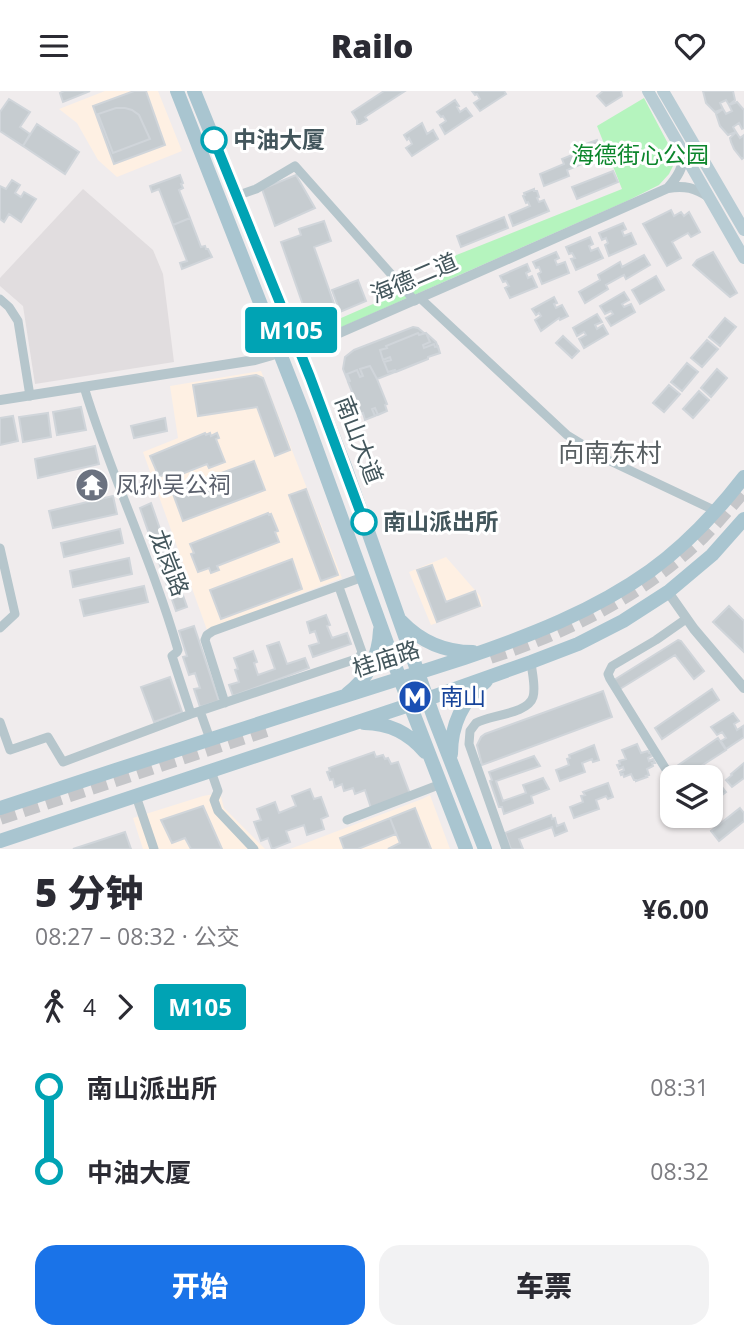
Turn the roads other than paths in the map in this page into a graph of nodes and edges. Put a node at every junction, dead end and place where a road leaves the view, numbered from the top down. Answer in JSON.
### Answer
{"nodes":[{"id":1,"x":177,"y":91,"type":"edge"},
{"id":2,"x":194,"y":91,"type":"edge"},
{"id":3,"x":648,"y":91,"type":"edge"},
{"id":4,"x":663,"y":91,"type":"edge"},
{"id":5,"x":684,"y":153,"type":"junction"},
{"id":6,"x":668,"y":187,"type":"junction"},
{"id":7,"x":236,"y":197,"type":"junction"},
{"id":8,"x":709,"y":197,"type":"junction"},
{"id":9,"x":744,"y":230,"type":"edge"},
{"id":10,"x":744,"y":258,"type":"edge"},
{"id":11,"x":0,"y":299,"type":"edge"},
{"id":12,"x":418,"y":299,"type":"junction"},
{"id":13,"x":298,"y":347,"type":"junction"},
{"id":14,"x":279,"y":353,"type":"junction"},
{"id":15,"x":84,"y":387,"type":"junction"},
{"id":16,"x":30,"y":396,"type":"junction"},
{"id":17,"x":0,"y":400,"type":"edge"},
{"id":18,"x":744,"y":477,"type":"edge"},
{"id":19,"x":716,"y":511,"type":"junction"},
{"id":20,"x":744,"y":519,"type":"edge"},
{"id":21,"x":0,"y":548,"type":"edge"},
{"id":22,"x":363,"y":577,"type":"junction"},
{"id":23,"x":339,"y":587,"type":"junction"},
{"id":24,"x":668,"y":592,"type":"junction"},
{"id":25,"x":398,"y":617,"type":"junction"},
{"id":26,"x":686,"y":619,"type":"junction"},
{"id":27,"x":380,"y":626,"type":"junction"},
{"id":28,"x":0,"y":628,"type":"edge"},
{"id":29,"x":482,"y":652,"type":"junction"},
{"id":30,"x":531,"y":662,"type":"junction"},
{"id":31,"x":418,"y":673,"type":"junction"},
{"id":32,"x":493,"y":676,"type":"junction"},
{"id":33,"x":400,"y":679,"type":"junction"},
{"id":34,"x":744,"y":688,"type":"edge"},
{"id":35,"x":343,"y":697,"type":"junction"},
{"id":36,"x":427,"y":699,"type":"junction"},
{"id":37,"x":225,"y":703,"type":"junction"},
{"id":38,"x":409,"y":704,"type":"junction"},
{"id":39,"x":196,"y":713,"type":"junction"},
{"id":40,"x":0,"y":722,"type":"edge"},
{"id":41,"x":349,"y":725,"type":"junction"},
{"id":42,"x":210,"y":739,"type":"junction"},
{"id":43,"x":452,"y":763,"type":"junction"},
{"id":44,"x":663,"y":765,"type":"edge"},
{"id":45,"x":435,"y":769,"type":"junction"},
{"id":46,"x":212,"y":771,"type":"junction"},
{"id":47,"x":441,"y":784,"type":"junction"},
{"id":48,"x":136,"y":796,"type":"junction"},
{"id":49,"x":0,"y":808,"type":"edge"},
{"id":50,"x":347,"y":820,"type":"dead end"},
{"id":51,"x":0,"y":841,"type":"edge"},
{"id":52,"x":154,"y":849,"type":"edge"},
{"id":53,"x":254,"y":849,"type":"edge"},
{"id":54,"x":466,"y":849,"type":"edge"},
{"id":55,"x":485,"y":849,"type":"edge"},
{"id":56,"x":506,"y":849,"type":"edge"}],
"edges":[{"from":1,"to":14,"type":"main road","name":"南山大道"},
{"from":2,"to":7,"type":"main road","name":"南山大道"},
{"from":3,"to":5,"type":"main road"},
{"from":4,"to":9,"type":"main road"},
{"from":5,"to":6,"type":"street"},
{"from":5,"to":8,"type":"main road"},
{"from":6,"to":8,"type":"street"},
{"from":6,"to":12,"type":"street","name":"海德二道"},
{"from":7,"to":12,"type":"street"},
{"from":7,"to":13,"type":"main road","name":"南山大道"},
{"from":8,"to":10,"type":"main road"},
{"from":11,"to":16,"type":"street"},
{"from":12,"to":13,"type":"street","name":"海德二道"},
{"from":12,"to":19,"type":"street"},
{"from":13,"to":14,"type":"street","name":"海德二道"},
{"from":13,"to":25,"type":"main road","name":"南山大道"},
{"from":14,"to":15,"type":"street","name":"海德二道"},
{"from":14,"to":22,"type":"main road","name":"南山大道"},
{"from":15,"to":16,"type":"street","name":"海德二道"},
{"from":15,"to":39,"type":"street","name":"龙岗路"},
{"from":16,"to":17,"type":"street","name":"海德二道"},
{"from":18,"to":19,"type":"main road","name":"桂庙路"},
{"from":19,"to":29,"type":"main road","name":"桂庙路"},
{"from":20,"to":24,"type":"main road"},
{"from":21,"to":28,"type":"street"},
{"from":22,"to":23,"type":"street"},
{"from":22,"to":27,"type":"main road","name":"南山大道"},
{"from":23,"to":37,"type":"street"},
{"from":23,"to":37,"type":"street"},
{"from":24,"to":26,"type":"street"},
{"from":24,"to":30,"type":"main road"},
{"from":25,"to":29,"type":"main road"},
{"from":25,"to":31,"type":"main road","name":"南山大道"},
{"from":26,"to":34,"type":"street"},
{"from":26,"to":44,"type":"street"},
{"from":27,"to":33,"type":"main road","name":"南山大道"},
{"from":27,"to":35,"type":"main road"},
{"from":29,"to":31,"type":"main road","name":"桂庙路"},
{"from":30,"to":32,"type":"main road"},
{"from":30,"to":56,"type":"street"},
{"from":31,"to":33,"type":"main road","name":"桂庙路"},
{"from":31,"to":36,"type":"main road","name":"南山大道"},
{"from":32,"to":36,"type":"main road"},
{"from":32,"to":43,"type":"main road"},
{"from":33,"to":35,"type":"main road","name":"桂庙路"},
{"from":33,"to":38,"type":"main road","name":"南山大道"},
{"from":35,"to":42,"type":"main road","name":"桂庙路"},
{"from":36,"to":38,"type":"main road"},
{"from":36,"to":43,"type":"main road","name":"南山大道"},
{"from":37,"to":39,"type":"street"},
{"from":38,"to":41,"type":"main road"},
{"from":38,"to":45,"type":"main road","name":"南山大道"},
{"from":39,"to":40,"type":"street"},
{"from":39,"to":42,"type":"street","name":"龙岗路"},
{"from":41,"to":45,"type":"main road"},
{"from":41,"to":46,"type":"main road"},
{"from":42,"to":49,"type":"main road","name":"桂庙路"},
{"from":43,"to":55,"type":"main road","name":"南山大道"},
{"from":45,"to":47,"type":"main road","name":"南山大道"},
{"from":46,"to":48,"type":"main road"},
{"from":46,"to":53,"type":"street"},
{"from":47,"to":50,"type":"street"},
{"from":47,"to":54,"type":"main road","name":"南山大道"},
{"from":48,"to":51,"type":"main road"},
{"from":48,"to":52,"type":"street"}]}
